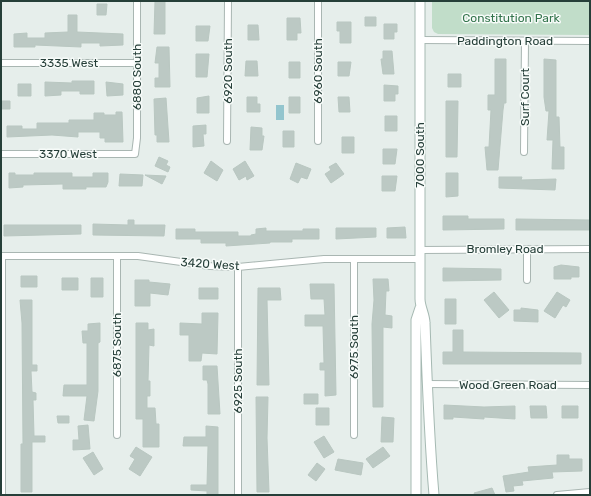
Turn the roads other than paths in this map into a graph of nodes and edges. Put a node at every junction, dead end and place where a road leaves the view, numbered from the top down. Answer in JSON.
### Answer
{"nodes":[{"id":1,"x":137,"y":1,"type":"edge"},
{"id":2,"x":228,"y":1,"type":"edge"},
{"id":3,"x":318,"y":1,"type":"edge"},
{"id":4,"x":420,"y":1,"type":"edge"},
{"id":5,"x":420,"y":40,"type":"junction"},
{"id":6,"x":525,"y":41,"type":"junction"},
{"id":7,"x":590,"y":41,"type":"edge"},
{"id":8,"x":1,"y":63,"type":"edge"},
{"id":9,"x":137,"y":63,"type":"junction"},
{"id":10,"x":227,"y":141,"type":"dead end"},
{"id":11,"x":318,"y":141,"type":"dead end"},
{"id":12,"x":524,"y":152,"type":"dead end"},
{"id":13,"x":1,"y":154,"type":"edge"},
{"id":14,"x":135,"y":154,"type":"joint"},
{"id":15,"x":527,"y":249,"type":"junction"},
{"id":16,"x":590,"y":249,"type":"edge"},
{"id":17,"x":420,"y":254,"type":"junction"},
{"id":18,"x":2,"y":256,"type":"edge"},
{"id":19,"x":118,"y":256,"type":"junction"},
{"id":20,"x":354,"y":259,"type":"junction"},
{"id":21,"x":238,"y":267,"type":"junction"},
{"id":22,"x":527,"y":280,"type":"dead end"},
{"id":23,"x":420,"y":308,"type":"junction"},
{"id":24,"x":426,"y":384,"type":"junction"},
{"id":25,"x":590,"y":386,"type":"edge"},
{"id":26,"x":354,"y":434,"type":"dead end"},
{"id":27,"x":117,"y":435,"type":"dead end"},
{"id":28,"x":590,"y":492,"type":"edge"},
{"id":29,"x":2,"y":495,"type":"edge"},
{"id":30,"x":238,"y":495,"type":"edge"},
{"id":31,"x":416,"y":495,"type":"edge"},
{"id":32,"x":434,"y":495,"type":"edge"},
{"id":33,"x":557,"y":495,"type":"edge"}],
"edges":[{"from":1,"to":9,"type":"street","name":"6880 South"},
{"from":2,"to":10,"type":"street","name":"6920 South"},
{"from":3,"to":11,"type":"street","name":"6960 South"},
{"from":4,"to":5,"type":"main road","name":"7000 South"},
{"from":5,"to":6,"type":"street","name":"Paddington Road"},
{"from":5,"to":17,"type":"main road","name":"7000 South"},
{"from":6,"to":7,"type":"street","name":"Paddington Road"},
{"from":6,"to":12,"type":"street","name":"Surf Court"},
{"from":8,"to":9,"type":"street","name":"3335 West"},
{"from":9,"to":14,"type":"street","name":"6880 South"},
{"from":13,"to":14,"type":"street","name":"3370 West"},
{"from":15,"to":16,"type":"street","name":"Bromley Road"},
{"from":15,"to":17,"type":"street","name":"Bromley Road"},
{"from":15,"to":22,"type":"street"},
{"from":17,"to":20,"type":"street","name":"3420 West"},
{"from":17,"to":23,"type":"main road","name":"7000 South"},
{"from":18,"to":19,"type":"street","name":"3420 West"},
{"from":18,"to":29,"type":"street"},
{"from":19,"to":21,"type":"street","name":"3420 West"},
{"from":19,"to":27,"type":"street","name":"6875 South"},
{"from":20,"to":21,"type":"street","name":"3420 West"},
{"from":20,"to":26,"type":"street","name":"6975 South"},
{"from":21,"to":30,"type":"street","name":"6925 South"},
{"from":23,"to":24,"type":"main road","name":"7000 South"},
{"from":23,"to":31,"type":"main road","name":"7000 South"},
{"from":24,"to":25,"type":"street","name":"Wood Green Road"},
{"from":24,"to":32,"type":"main road","name":"7000 South"},
{"from":28,"to":33,"type":"street"}]}
